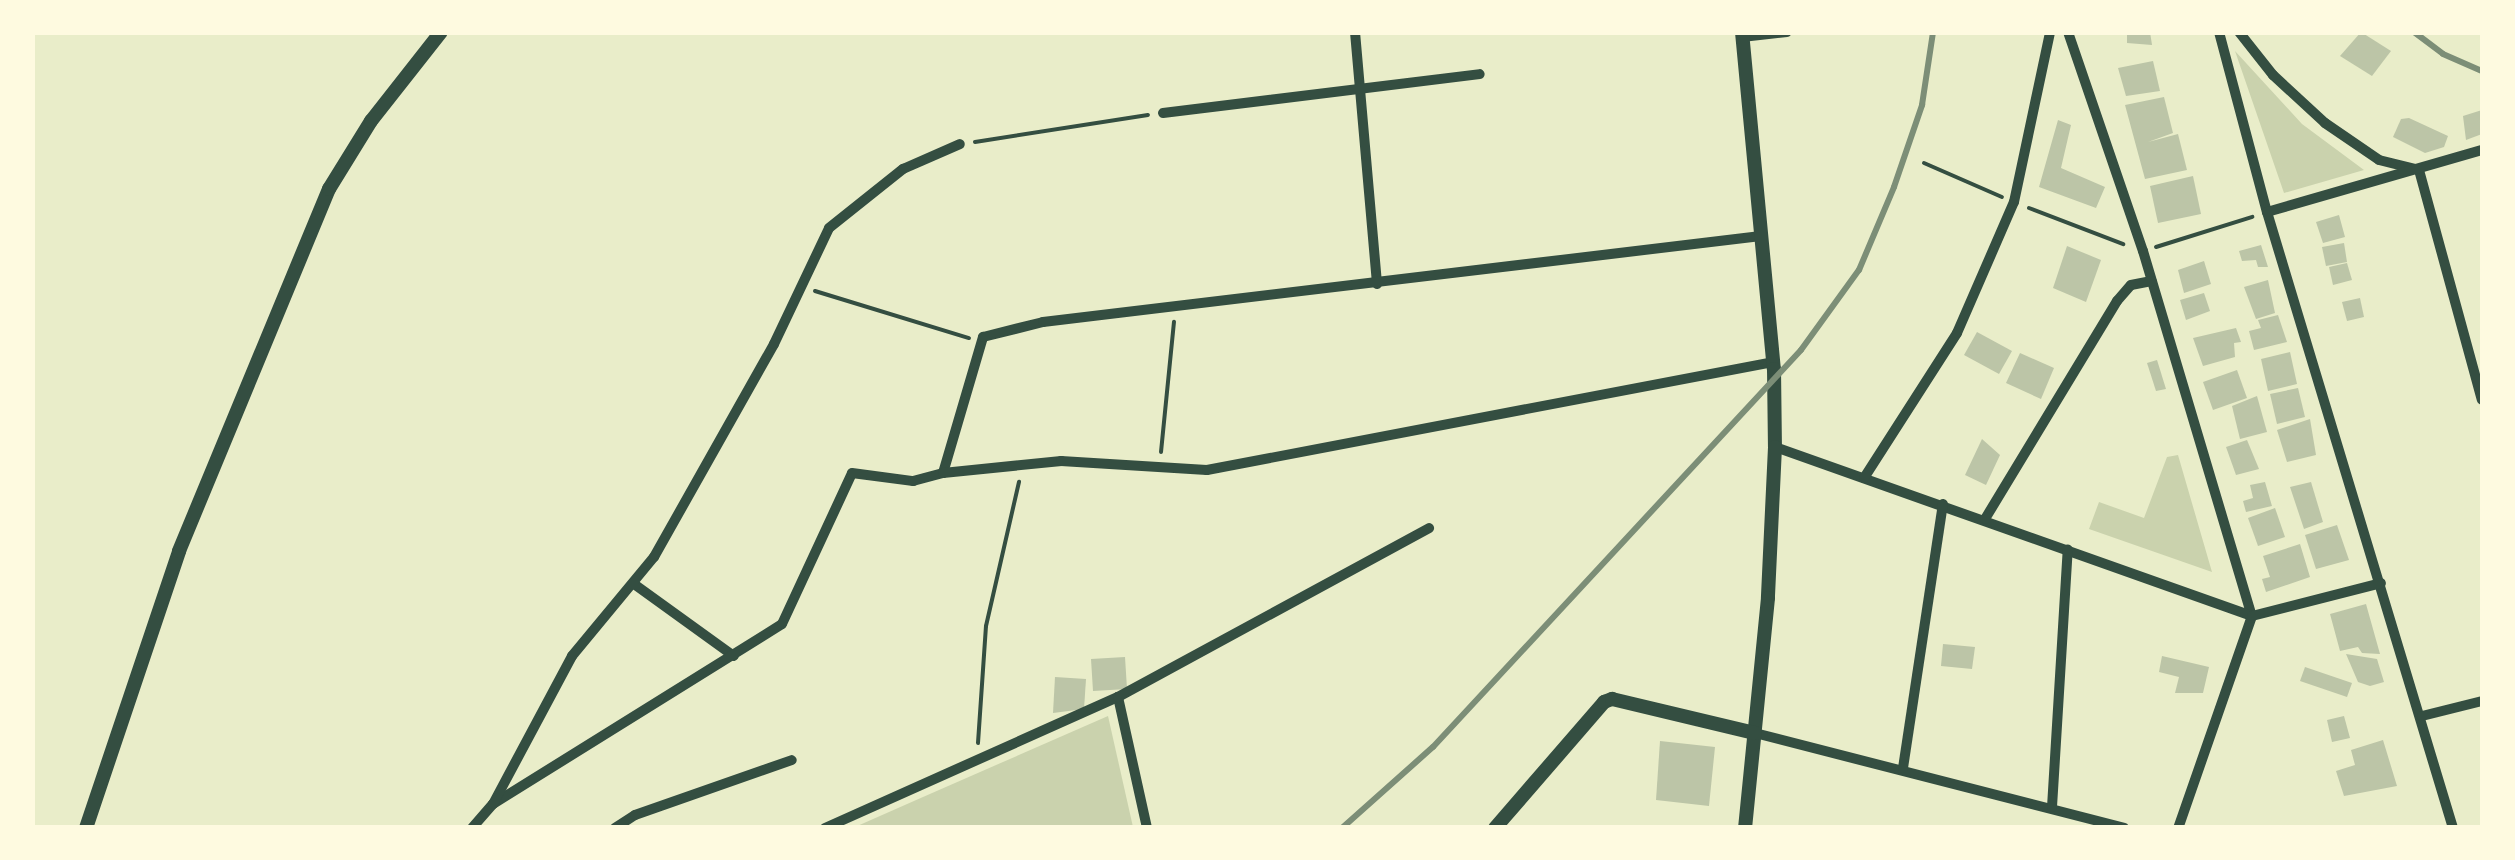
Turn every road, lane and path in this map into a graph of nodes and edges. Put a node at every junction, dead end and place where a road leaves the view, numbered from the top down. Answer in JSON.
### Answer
{"nodes":[{"id":1,"x":440,"y":32,"type":"edge"},
{"id":2,"x":1355,"y":32,"type":"edge"},
{"id":3,"x":1787,"y":32,"type":"edge"},
{"id":4,"x":2050,"y":32,"type":"edge"},
{"id":5,"x":2068,"y":32,"type":"edge"},
{"id":6,"x":2219,"y":32,"type":"edge"},
{"id":7,"x":2240,"y":32,"type":"edge"},
{"id":8,"x":1742,"y":34,"type":"edge"},
{"id":9,"x":1480,"y":74,"type":"dead end"},
{"id":10,"x":1361,"y":89,"type":"junction"},
{"id":11,"x":1163,"y":113,"type":"joint"},
{"id":12,"x":960,"y":144,"type":"joint"},
{"id":13,"x":2482,"y":150,"type":"edge"},
{"id":14,"x":1924,"y":163,"type":"dead end"},
{"id":15,"x":2419,"y":170,"type":"junction"},
{"id":16,"x":2014,"y":202,"type":"junction"},
{"id":17,"x":2267,"y":212,"type":"junction"},
{"id":18,"x":1761,"y":236,"type":"junction"},
{"id":19,"x":2143,"y":251,"type":"junction"},
{"id":20,"x":2152,"y":281,"type":"junction"},
{"id":21,"x":1377,"y":284,"type":"junction"},
{"id":22,"x":800,"y":286,"type":"junction"},
{"id":23,"x":1176,"y":307,"type":"junction"},
{"id":24,"x":984,"y":337,"type":"junction"},
{"id":25,"x":1774,"y":366,"type":"junction"},
{"id":26,"x":2482,"y":400,"type":"edge"},
{"id":27,"x":1775,"y":447,"type":"junction"},
{"id":28,"x":1022,"y":462,"type":"junction"},
{"id":29,"x":1159,"y":467,"type":"junction"},
{"id":30,"x":943,"y":473,"type":"junction"},
{"id":31,"x":1864,"y":478,"type":"junction"},
{"id":32,"x":1943,"y":504,"type":"junction"},
{"id":33,"x":1984,"y":519,"type":"junction"},
{"id":34,"x":1428,"y":528,"type":"dead end"},
{"id":35,"x":2068,"y":549,"type":"junction"},
{"id":36,"x":2381,"y":583,"type":"junction"},
{"id":37,"x":634,"y":584,"type":"junction"},
{"id":38,"x":2252,"y":616,"type":"junction"},
{"id":39,"x":734,"y":656,"type":"junction"},
{"id":40,"x":1118,"y":697,"type":"junction"},
{"id":41,"x":2482,"y":701,"type":"edge"},
{"id":42,"x":2422,"y":716,"type":"junction"},
{"id":43,"x":1755,"y":734,"type":"junction"},
{"id":44,"x":978,"y":758,"type":"junction"},
{"id":45,"x":792,"y":760,"type":"dead end"},
{"id":46,"x":1903,"y":768,"type":"junction"},
{"id":47,"x":492,"y":804,"type":"junction"},
{"id":48,"x":2052,"y":807,"type":"junction"},
{"id":49,"x":635,"y":816,"type":"junction"},
{"id":50,"x":86,"y":828,"type":"edge"},
{"id":51,"x":472,"y":828,"type":"edge"},
{"id":52,"x":615,"y":828,"type":"edge"},
{"id":53,"x":644,"y":828,"type":"edge"},
{"id":54,"x":825,"y":828,"type":"edge"},
{"id":55,"x":1147,"y":828,"type":"edge"},
{"id":56,"x":1496,"y":828,"type":"edge"},
{"id":57,"x":1745,"y":828,"type":"edge"},
{"id":58,"x":2124,"y":828,"type":"edge"},
{"id":59,"x":2178,"y":828,"type":"edge"},
{"id":60,"x":2453,"y":828,"type":"edge"}],
"edges":[{"from":1,"to":50,"type":"street"},
{"from":2,"to":10,"type":"street"},
{"from":3,"to":8,"type":"street"},
{"from":4,"to":16,"type":"street"},
{"from":5,"to":19,"type":"street"},
{"from":6,"to":17,"type":"street"},
{"from":7,"to":15,"type":"street"},
{"from":8,"to":18,"type":"street"},
{"from":9,"to":10,"type":"street"},
{"from":10,"to":11,"type":"street"},
{"from":10,"to":21,"type":"street"},
{"from":11,"to":12,"type":"path"},
{"from":12,"to":22,"type":"street"},
{"from":13,"to":15,"type":"street"},
{"from":14,"to":16,"type":"path"},
{"from":15,"to":17,"type":"street"},
{"from":15,"to":26,"type":"street"},
{"from":16,"to":19,"type":"path"},
{"from":16,"to":31,"type":"street"},
{"from":17,"to":19,"type":"path"},
{"from":17,"to":36,"type":"street"},
{"from":18,"to":21,"type":"street"},
{"from":18,"to":25,"type":"street"},
{"from":19,"to":20,"type":"street"},
{"from":20,"to":33,"type":"street"},
{"from":20,"to":38,"type":"street"},
{"from":21,"to":23,"type":"street"},
{"from":22,"to":24,"type":"path"},
{"from":22,"to":37,"type":"street"},
{"from":23,"to":24,"type":"street"},
{"from":23,"to":29,"type":"path"},
{"from":24,"to":30,"type":"street"},
{"from":25,"to":27,"type":"street"},
{"from":25,"to":29,"type":"street"},
{"from":27,"to":31,"type":"street"},
{"from":27,"to":43,"type":"street"},
{"from":28,"to":29,"type":"street"},
{"from":28,"to":30,"type":"street"},
{"from":28,"to":44,"type":"path"},
{"from":30,"to":39,"type":"street"},
{"from":31,"to":32,"type":"street"},
{"from":32,"to":33,"type":"street"},
{"from":32,"to":46,"type":"street"},
{"from":33,"to":35,"type":"street"},
{"from":34,"to":40,"type":"street"},
{"from":35,"to":38,"type":"street"},
{"from":35,"to":48,"type":"street"},
{"from":36,"to":38,"type":"street"},
{"from":36,"to":42,"type":"street"},
{"from":37,"to":39,"type":"street"},
{"from":37,"to":47,"type":"street"},
{"from":38,"to":59,"type":"street"},
{"from":39,"to":47,"type":"street"},
{"from":40,"to":44,"type":"street"},
{"from":40,"to":55,"type":"street"},
{"from":41,"to":42,"type":"street"},
{"from":42,"to":60,"type":"street"},
{"from":43,"to":46,"type":"street"},
{"from":43,"to":56,"type":"street"},
{"from":43,"to":57,"type":"street"},
{"from":44,"to":54,"type":"street"},
{"from":45,"to":49,"type":"street"},
{"from":46,"to":48,"type":"street"},
{"from":47,"to":51,"type":"street"},
{"from":48,"to":58,"type":"street"},
{"from":49,"to":52,"type":"street"},
{"from":49,"to":53,"type":"street"}]}
